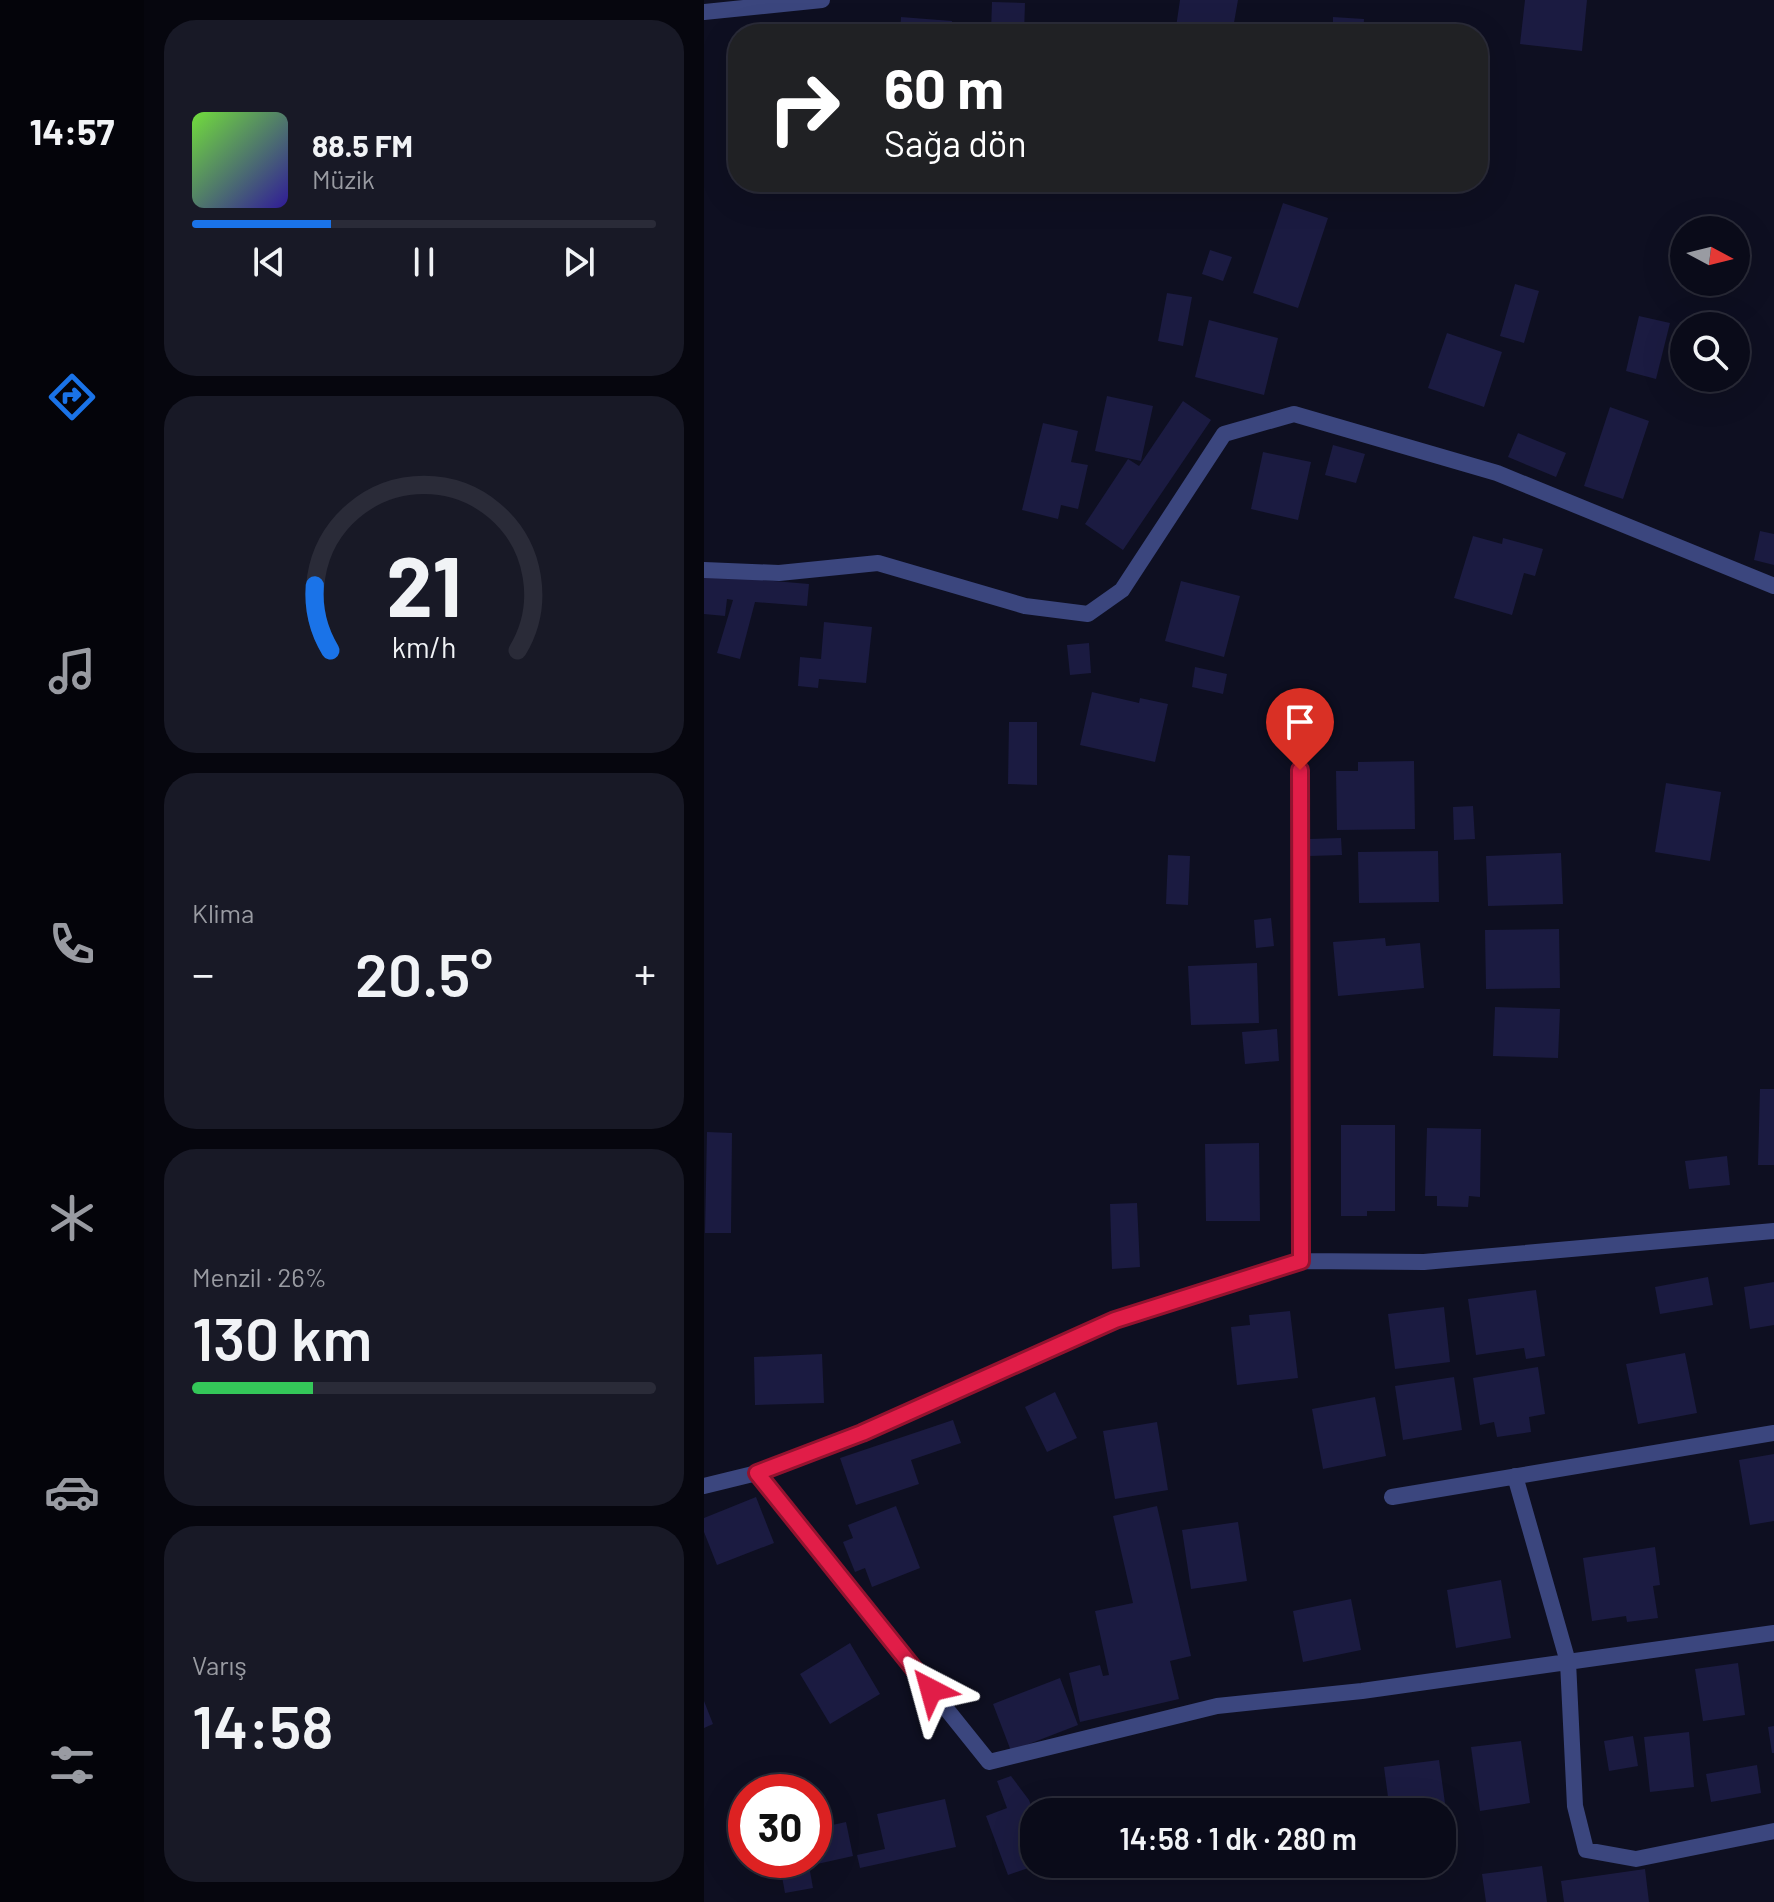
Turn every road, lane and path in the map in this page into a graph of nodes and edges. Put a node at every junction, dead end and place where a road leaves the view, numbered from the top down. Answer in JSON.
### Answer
{"nodes":[{"id":1,"x":822,"y":0,"type":"edge"},
{"id":2,"x":704,"y":12,"type":"edge"},
{"id":3,"x":704,"y":570,"type":"edge"},
{"id":4,"x":1774,"y":586,"type":"edge"},
{"id":5,"x":1300,"y":770,"type":"dead end"},
{"id":6,"x":1774,"y":1231,"type":"edge"},
{"id":7,"x":1301,"y":1261,"type":"junction"},
{"id":8,"x":1774,"y":1433,"type":"edge"},
{"id":9,"x":757,"y":1473,"type":"junction"},
{"id":10,"x":1515,"y":1476,"type":"junction"},
{"id":11,"x":704,"y":1486,"type":"edge"},
{"id":12,"x":1392,"y":1497,"type":"dead end"},
{"id":13,"x":1774,"y":1633,"type":"edge"},
{"id":14,"x":1568,"y":1662,"type":"junction"},
{"id":15,"x":1774,"y":1831,"type":"edge"}],
"edges":[{"from":1,"to":2,"type":"street"},
{"from":3,"to":4,"type":"street"},
{"from":5,"to":7,"type":"street"},
{"from":6,"to":7,"type":"street"},
{"from":7,"to":9,"type":"street"},
{"from":8,"to":10,"type":"street"},
{"from":9,"to":11,"type":"street"},
{"from":9,"to":14,"type":"street"},
{"from":10,"to":12,"type":"street"},
{"from":10,"to":14,"type":"street"},
{"from":13,"to":14,"type":"street"},
{"from":14,"to":15,"type":"street"}]}
